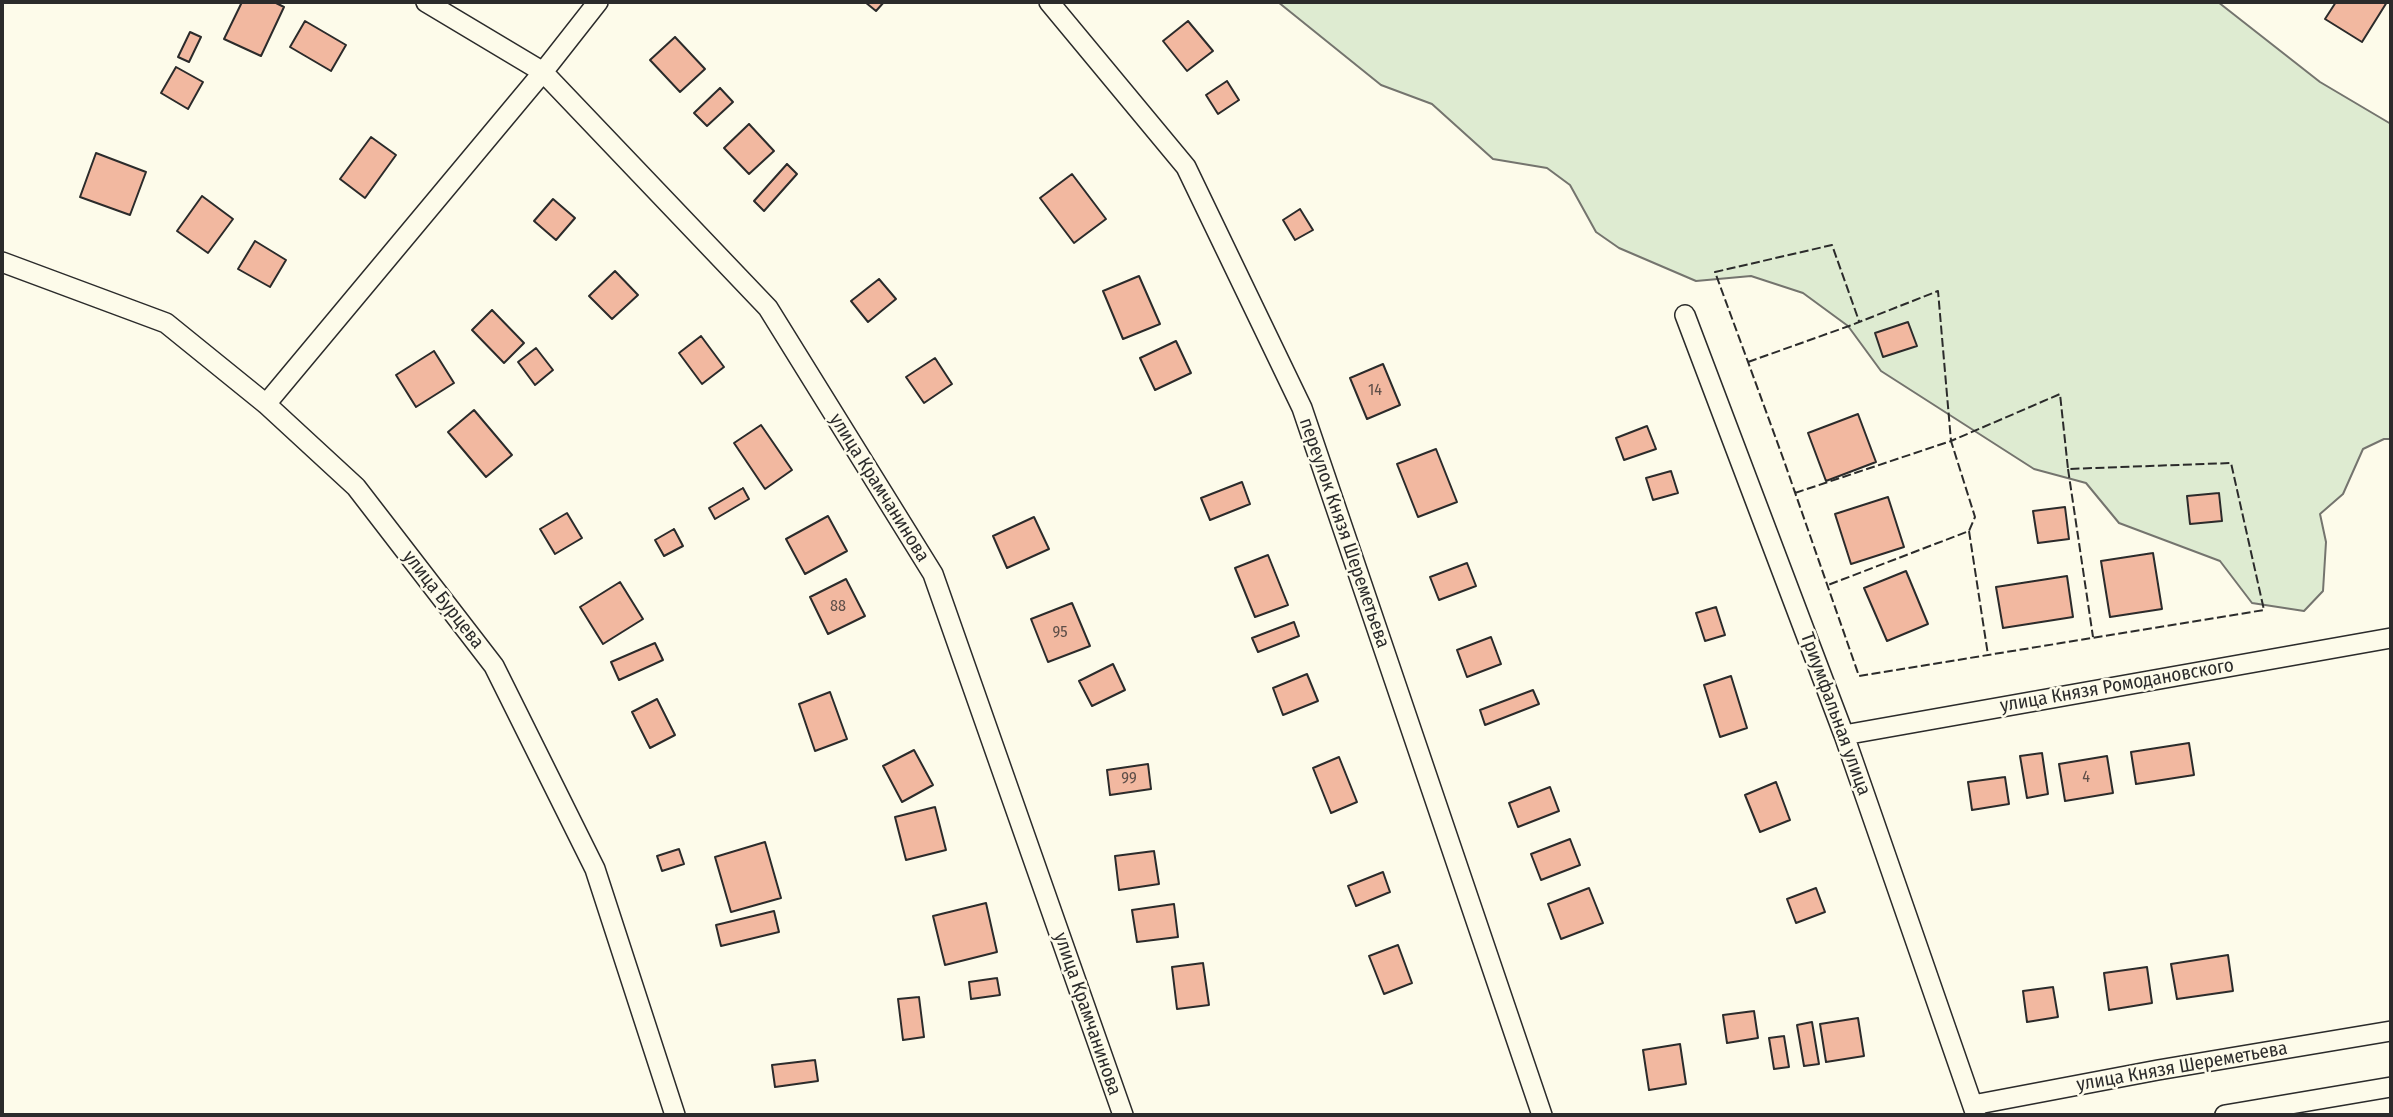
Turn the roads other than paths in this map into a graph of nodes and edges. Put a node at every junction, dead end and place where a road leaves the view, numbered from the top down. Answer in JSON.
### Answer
{"nodes":[{"id":1,"x":426,"y":2,"type":"edge"},
{"id":2,"x":598,"y":2,"type":"edge"},
{"id":3,"x":1049,"y":2,"type":"edge"},
{"id":4,"x":543,"y":72,"type":"junction"},
{"id":5,"x":2,"y":262,"type":"edge"},
{"id":6,"x":1685,"y":315,"type":"dead end"},
{"id":7,"x":266,"y":404,"type":"junction"},
{"id":8,"x":2391,"y":638,"type":"edge"},
{"id":9,"x":1843,"y":735,"type":"junction"},
{"id":10,"x":2391,"y":1031,"type":"edge"},
{"id":11,"x":2391,"y":1087,"type":"edge"},
{"id":12,"x":1975,"y":1110,"type":"edge"},
{"id":13,"x":675,"y":1115,"type":"edge"},
{"id":14,"x":1123,"y":1115,"type":"edge"},
{"id":15,"x":1542,"y":1115,"type":"edge"},
{"id":16,"x":2225,"y":1115,"type":"edge"}],
"edges":[{"from":1,"to":4,"type":"street","name":"улица Крамчанинова"},
{"from":2,"to":4,"type":"street"},
{"from":3,"to":15,"type":"street","name":"переулок Князя Шереметьева"},
{"from":4,"to":7,"type":"street"},
{"from":4,"to":14,"type":"street","name":"улица Крамчанинова"},
{"from":5,"to":7,"type":"street","name":"улица Бурцева"},
{"from":6,"to":9,"type":"street","name":"Триумфальная улица"},
{"from":7,"to":13,"type":"street","name":"улица Бурцева"},
{"from":8,"to":9,"type":"street","name":"улица Князя Ромодановского"},
{"from":9,"to":12,"type":"street","name":"Триумфальная улица"},
{"from":10,"to":12,"type":"street","name":"улица Князя Шереметьева"},
{"from":11,"to":16,"type":"street"}]}
